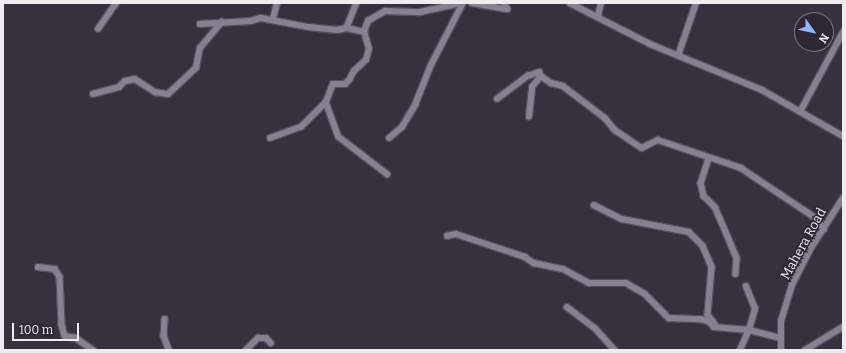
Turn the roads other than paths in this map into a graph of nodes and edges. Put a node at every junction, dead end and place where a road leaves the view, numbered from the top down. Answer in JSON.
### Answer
{"nodes":[{"id":1,"x":116,"y":3,"type":"edge"},
{"id":2,"x":277,"y":3,"type":"edge"},
{"id":3,"x":357,"y":3,"type":"edge"},
{"id":4,"x":462,"y":3,"type":"edge"},
{"id":5,"x":472,"y":3,"type":"edge"},
{"id":6,"x":504,"y":3,"type":"edge"},
{"id":7,"x":570,"y":3,"type":"edge"},
{"id":8,"x":601,"y":3,"type":"edge"},
{"id":9,"x":696,"y":3,"type":"edge"},
{"id":10,"x":598,"y":16,"type":"junction"},
{"id":11,"x":273,"y":19,"type":"junction"},
{"id":12,"x":222,"y":22,"type":"junction"},
{"id":13,"x":200,"y":24,"type":"dead end"},
{"id":14,"x":347,"y":28,"type":"junction"},
{"id":15,"x":98,"y":29,"type":"dead end"},
{"id":16,"x":364,"y":32,"type":"junction"},
{"id":17,"x":843,"y":32,"type":"edge"},
{"id":18,"x":678,"y":56,"type":"junction"},
{"id":19,"x":541,"y":76,"type":"junction"},
{"id":20,"x":93,"y":94,"type":"dead end"},
{"id":21,"x":497,"y":99,"type":"dead end"},
{"id":22,"x":326,"y":102,"type":"junction"},
{"id":23,"x":800,"y":112,"type":"junction"},
{"id":24,"x":529,"y":117,"type":"dead end"},
{"id":25,"x":843,"y":136,"type":"edge"},
{"id":26,"x":270,"y":138,"type":"dead end"},
{"id":27,"x":389,"y":138,"type":"dead end"},
{"id":28,"x":709,"y":159,"type":"junction"},
{"id":29,"x":387,"y":174,"type":"dead end"},
{"id":30,"x":843,"y":198,"type":"edge"},
{"id":31,"x":594,"y":205,"type":"dead end"},
{"id":32,"x":824,"y":229,"type":"junction"},
{"id":33,"x":447,"y":236,"type":"dead end"},
{"id":34,"x":38,"y":267,"type":"dead end"},
{"id":35,"x":736,"y":274,"type":"dead end"},
{"id":36,"x":746,"y":287,"type":"dead end"},
{"id":37,"x":567,"y":307,"type":"dead end"},
{"id":38,"x":165,"y":319,"type":"dead end"},
{"id":39,"x":725,"y":327,"type":"junction"},
{"id":40,"x":843,"y":327,"type":"edge"},
{"id":41,"x":734,"y":330,"type":"junction"},
{"id":42,"x":749,"y":330,"type":"junction"},
{"id":43,"x":781,"y":338,"type":"junction"},
{"id":44,"x":742,"y":342,"type":"junction"},
{"id":45,"x":271,"y":343,"type":"dead end"},
{"id":46,"x":93,"y":350,"type":"edge"},
{"id":47,"x":169,"y":350,"type":"edge"},
{"id":48,"x":246,"y":350,"type":"edge"},
{"id":49,"x":615,"y":350,"type":"edge"},
{"id":50,"x":740,"y":350,"type":"edge"},
{"id":51,"x":781,"y":350,"type":"edge"},
{"id":52,"x":804,"y":350,"type":"edge"}],
"edges":[{"from":1,"to":15,"type":"street"},
{"from":2,"to":11,"type":"street"},
{"from":3,"to":14,"type":"street"},
{"from":4,"to":16,"type":"street"},
{"from":4,"to":27,"type":"street"},
{"from":5,"to":6,"type":"street"},
{"from":7,"to":10,"type":"street"},
{"from":8,"to":10,"type":"street"},
{"from":9,"to":18,"type":"street"},
{"from":10,"to":18,"type":"street"},
{"from":11,"to":12,"type":"street"},
{"from":11,"to":14,"type":"street"},
{"from":12,"to":13,"type":"street"},
{"from":12,"to":20,"type":"street"},
{"from":14,"to":16,"type":"street"},
{"from":16,"to":22,"type":"street"},
{"from":17,"to":23,"type":"street"},
{"from":18,"to":23,"type":"street"},
{"from":19,"to":21,"type":"street"},
{"from":19,"to":24,"type":"street"},
{"from":19,"to":28,"type":"street"},
{"from":22,"to":26,"type":"street"},
{"from":22,"to":29,"type":"street"},
{"from":23,"to":25,"type":"street"},
{"from":28,"to":32,"type":"street"},
{"from":28,"to":35,"type":"street"},
{"from":30,"to":32,"type":"street","name":"Mahera Road"},
{"from":31,"to":39,"type":"street"},
{"from":32,"to":43,"type":"street","name":"Mahera Road"},
{"from":33,"to":39,"type":"street"},
{"from":34,"to":46,"type":"street"},
{"from":36,"to":42,"type":"street"},
{"from":37,"to":49,"type":"street"},
{"from":38,"to":47,"type":"street"},
{"from":39,"to":41,"type":"street"},
{"from":40,"to":52,"type":"street"},
{"from":41,"to":42,"type":"street"},
{"from":41,"to":44,"type":"street"},
{"from":42,"to":43,"type":"street"},
{"from":42,"to":44,"type":"street"},
{"from":43,"to":51,"type":"street","name":"Mahera Road"},
{"from":44,"to":50,"type":"street"},
{"from":45,"to":48,"type":"street"}]}
